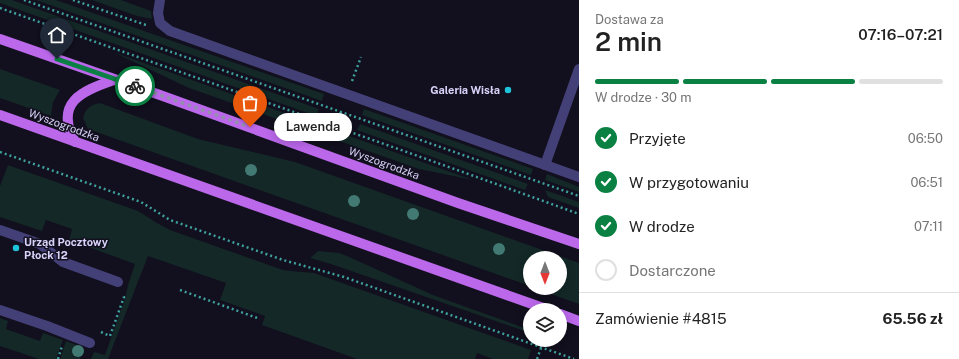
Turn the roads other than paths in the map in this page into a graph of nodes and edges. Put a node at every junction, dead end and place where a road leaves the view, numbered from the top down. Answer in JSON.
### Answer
{"nodes":[{"id":1,"x":160,"y":0,"type":"edge"},
{"id":2,"x":0,"y":39,"type":"edge"},
{"id":3,"x":579,"y":69,"type":"edge"},
{"id":4,"x":114,"y":80,"type":"junction"},
{"id":5,"x":0,"y":115,"type":"edge"},
{"id":6,"x":75,"y":142,"type":"junction"},
{"id":7,"x":545,"y":165,"type":"junction"},
{"id":8,"x":579,"y":177,"type":"edge"},
{"id":9,"x":0,"y":230,"type":"edge"},
{"id":10,"x":579,"y":244,"type":"edge"},
{"id":11,"x":118,"y":282,"type":"road end"},
{"id":12,"x":529,"y":303,"type":"edge"},
{"id":13,"x":0,"y":310,"type":"edge"},
{"id":14,"x":567,"y":317,"type":"edge"},
{"id":15,"x":579,"y":321,"type":"edge"},
{"id":16,"x":90,"y":343,"type":"road end"}],
"edges":[{"from":1,"to":7,"type":"street"},
{"from":2,"to":4,"type":"main road","name":"Wyszogrodzka"},
{"from":3,"to":7,"type":"street"},
{"from":4,"to":6,"type":"main road"},
{"from":4,"to":10,"type":"main road","name":"Wyszogrodzka"},
{"from":5,"to":6,"type":"main road","name":"Wyszogrodzka"},
{"from":6,"to":12,"type":"main road","name":"Wyszogrodzka"},
{"from":7,"to":8,"type":"street"},
{"from":9,"to":11,"type":"street"},
{"from":13,"to":16,"type":"street"},
{"from":14,"to":15,"type":"main road"}]}
